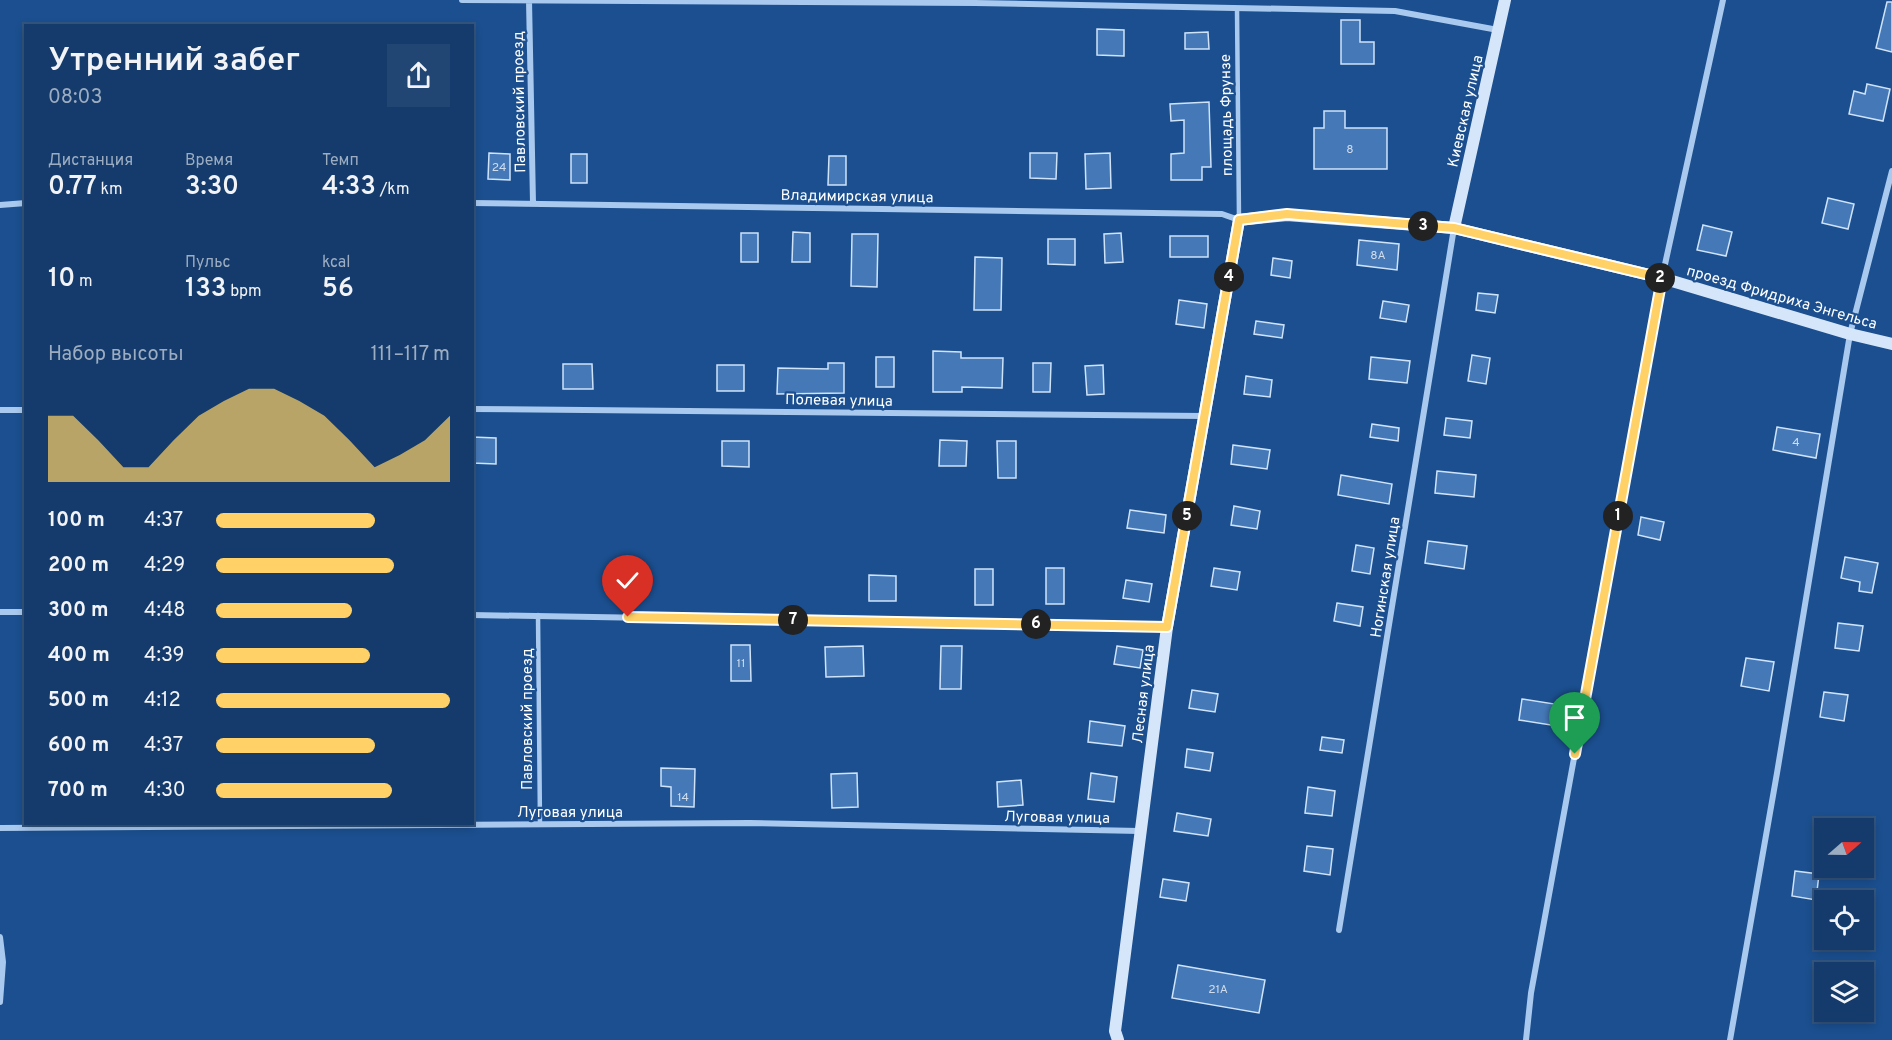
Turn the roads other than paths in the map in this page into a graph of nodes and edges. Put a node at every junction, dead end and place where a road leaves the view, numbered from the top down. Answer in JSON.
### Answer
{"nodes":[{"id":1,"x":462,"y":0,"type":"edge"},
{"id":2,"x":529,"y":0,"type":"edge"},
{"id":3,"x":1504,"y":0,"type":"edge"},
{"id":4,"x":1723,"y":0,"type":"edge"},
{"id":5,"x":1237,"y":9,"type":"junction"},
{"id":6,"x":1498,"y":30,"type":"junction"},
{"id":7,"x":1892,"y":171,"type":"edge"},
{"id":8,"x":24,"y":203,"type":"edge"},
{"id":9,"x":474,"y":203,"type":"edge"},
{"id":10,"x":533,"y":203,"type":"junction"},
{"id":11,"x":0,"y":205,"type":"edge"},
{"id":12,"x":1239,"y":220,"type":"junction"},
{"id":13,"x":1454,"y":228,"type":"junction"},
{"id":14,"x":1662,"y":278,"type":"junction"},
{"id":15,"x":1850,"y":334,"type":"junction"},
{"id":16,"x":1892,"y":344,"type":"edge"},
{"id":17,"x":474,"y":409,"type":"edge"},
{"id":18,"x":0,"y":410,"type":"edge"},
{"id":19,"x":24,"y":410,"type":"edge"},
{"id":20,"x":1204,"y":416,"type":"junction"},
{"id":21,"x":0,"y":612,"type":"edge"},
{"id":22,"x":24,"y":612,"type":"edge"},
{"id":23,"x":474,"y":615,"type":"edge"},
{"id":24,"x":538,"y":615,"type":"junction"},
{"id":25,"x":1167,"y":627,"type":"junction"},
{"id":26,"x":474,"y":824,"type":"edge"},
{"id":27,"x":540,"y":824,"type":"junction"},
{"id":28,"x":405,"y":825,"type":"edge"},
{"id":29,"x":0,"y":828,"type":"edge"},
{"id":30,"x":1141,"y":831,"type":"junction"},
{"id":31,"x":1339,"y":930,"type":"dead end"},
{"id":32,"x":0,"y":937,"type":"edge"},
{"id":33,"x":0,"y":1002,"type":"edge"},
{"id":34,"x":1117,"y":1035,"type":"edge"},
{"id":35,"x":1526,"y":1040,"type":"edge"},
{"id":36,"x":1730,"y":1040,"type":"edge"}],
"edges":[{"from":1,"to":2,"type":"street"},
{"from":2,"to":5,"type":"street"},
{"from":2,"to":10,"type":"street","name":"Павловский проезд"},
{"from":3,"to":6,"type":"street","name":"Киевская улица"},
{"from":4,"to":14,"type":"street"},
{"from":5,"to":6,"type":"street"},
{"from":5,"to":12,"type":"lane","name":"площадь Фрунзе"},
{"from":6,"to":13,"type":"street","name":"Киевская улица"},
{"from":7,"to":15,"type":"street"},
{"from":8,"to":11,"type":"street"},
{"from":9,"to":10,"type":"street","name":"Владимирская улица"},
{"from":10,"to":12,"type":"street","name":"Владимирская улица"},
{"from":12,"to":13,"type":"street","name":"проезд Фридриха Энгельса"},
{"from":12,"to":20,"type":"street","name":"Лесная улица"},
{"from":13,"to":14,"type":"street","name":"проезд Фридриха Энгельса"},
{"from":13,"to":31,"type":"street","name":"Ногинская улица"},
{"from":14,"to":15,"type":"street","name":"проезд Фридриха Энгельса"},
{"from":14,"to":35,"type":"street"},
{"from":15,"to":16,"type":"street","name":"проезд Фридриха Энгельса"},
{"from":15,"to":36,"type":"street"},
{"from":17,"to":20,"type":"street","name":"Полевая улица"},
{"from":18,"to":19,"type":"street"},
{"from":20,"to":25,"type":"street","name":"Лесная улица"},
{"from":21,"to":22,"type":"street"},
{"from":23,"to":24,"type":"street"},
{"from":24,"to":25,"type":"street"},
{"from":24,"to":27,"type":"lane","name":"Павловский проезд"},
{"from":25,"to":30,"type":"street","name":"Лесная улица"},
{"from":26,"to":27,"type":"street","name":"Луговая улица"},
{"from":27,"to":30,"type":"street","name":"Луговая улица"},
{"from":28,"to":29,"type":"street","name":"Луговая улица"},
{"from":30,"to":34,"type":"street","name":"Лесная улица"},
{"from":32,"to":33,"type":"street"}]}
